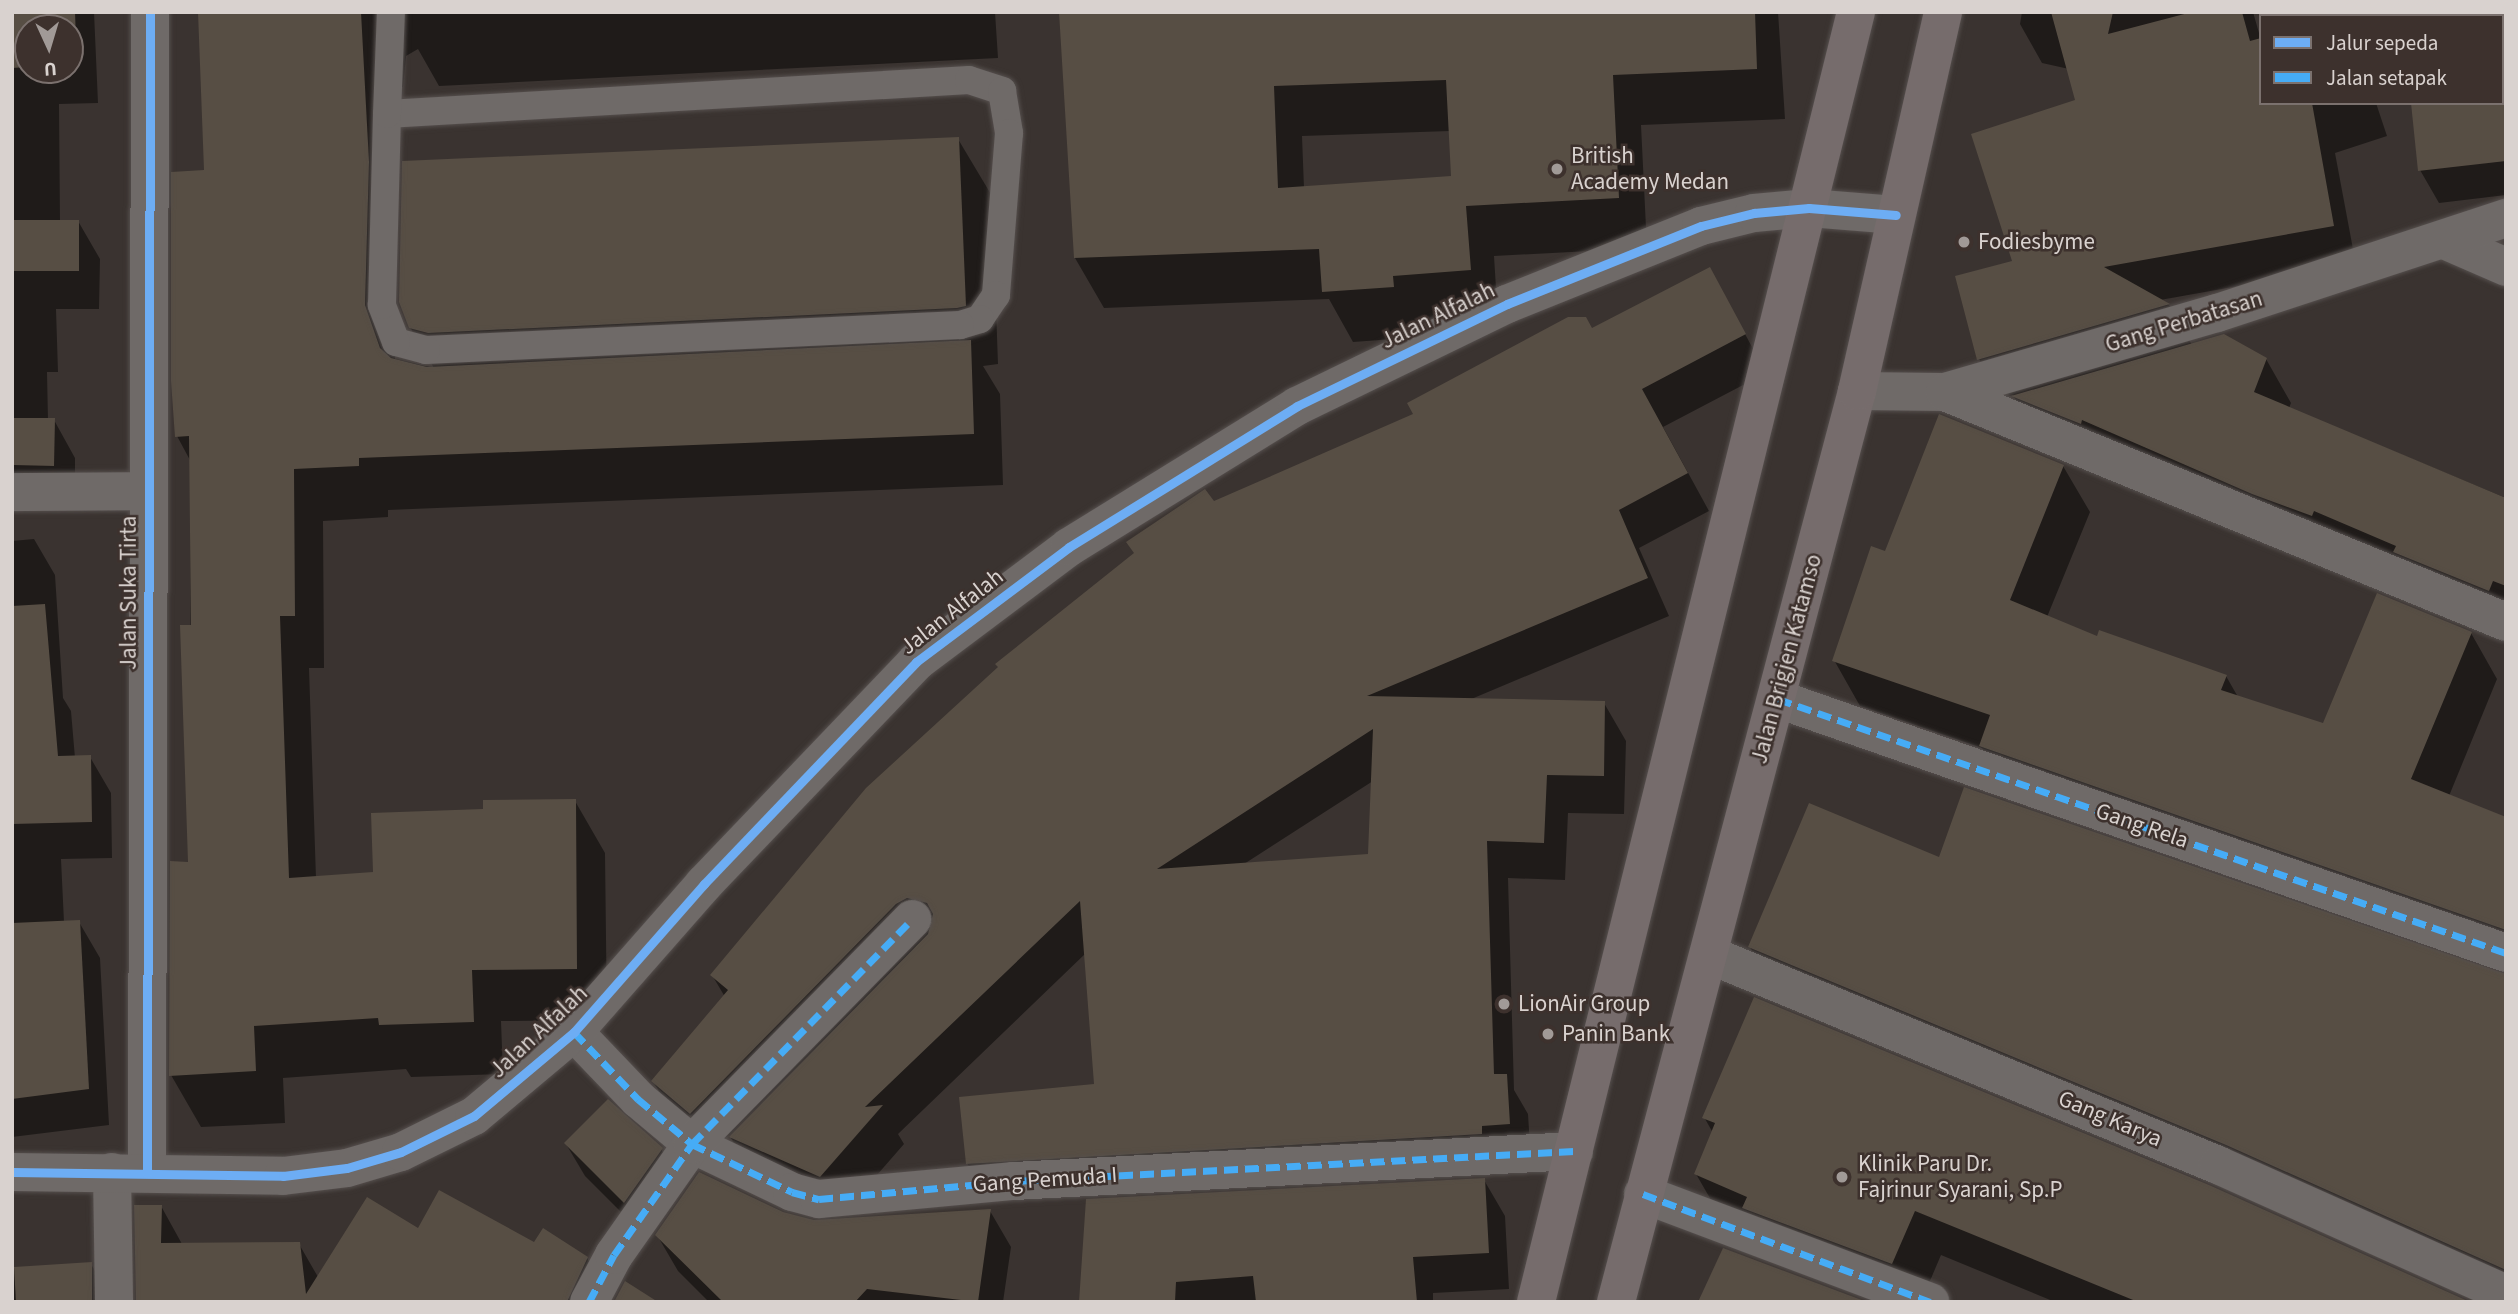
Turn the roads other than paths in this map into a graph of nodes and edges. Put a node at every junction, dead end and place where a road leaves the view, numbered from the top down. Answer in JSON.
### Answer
{"nodes":[{"id":1,"x":150,"y":12,"type":"edge"},
{"id":2,"x":391,"y":12,"type":"edge"},
{"id":3,"x":1856,"y":12,"type":"edge"},
{"id":4,"x":1943,"y":12,"type":"edge"},
{"id":5,"x":387,"y":114,"type":"junction"},
{"id":6,"x":1809,"y":208,"type":"junction"},
{"id":7,"x":1896,"y":215,"type":"junction"},
{"id":8,"x":2506,"y":218,"type":"edge"},
{"id":9,"x":2444,"y":240,"type":"junction"},
{"id":10,"x":2506,"y":267,"type":"edge"},
{"id":11,"x":1857,"y":391,"type":"junction"},
{"id":12,"x":1945,"y":392,"type":"junction"},
{"id":13,"x":148,"y":491,"type":"junction"},
{"id":14,"x":12,"y":492,"type":"edge"},
{"id":15,"x":2506,"y":622,"type":"edge"},
{"id":16,"x":1778,"y":699,"type":"junction"},
{"id":17,"x":912,"y":919,"type":"dead end"},
{"id":18,"x":2506,"y":953,"type":"edge"},
{"id":19,"x":1710,"y":955,"type":"junction"},
{"id":20,"x":574,"y":1032,"type":"junction"},
{"id":21,"x":692,"y":1144,"type":"junction"},
{"id":22,"x":1574,"y":1151,"type":"junction"},
{"id":23,"x":12,"y":1172,"type":"edge"},
{"id":24,"x":130,"y":1172,"type":"junction"},
{"id":25,"x":1643,"y":1194,"type":"junction"},
{"id":26,"x":2506,"y":1294,"type":"edge"},
{"id":27,"x":114,"y":1302,"type":"edge"},
{"id":28,"x":589,"y":1302,"type":"edge"},
{"id":29,"x":1536,"y":1302,"type":"edge"},
{"id":30,"x":1616,"y":1302,"type":"edge"},
{"id":31,"x":1930,"y":1302,"type":"edge"}],
"edges":[{"from":1,"to":13,"type":"street","name":"Jalan Suka Tirta"},
{"from":2,"to":5,"type":"lane"},
{"from":3,"to":6,"type":"main road"},
{"from":4,"to":7,"type":"main road","name":"Jalan Brigjen Katamso"},
{"from":5,"to":5,"type":"lane"},
{"from":6,"to":7,"type":"street","name":"Jalan Alfalah"},
{"from":6,"to":20,"type":"street","name":"Jalan Alfalah"},
{"from":6,"to":22,"type":"main road"},
{"from":7,"to":11,"type":"main road","name":"Jalan Brigjen Katamso"},
{"from":8,"to":9,"type":"street","name":"Gang Perbatasan"},
{"from":9,"to":10,"type":"street"},
{"from":9,"to":12,"type":"street","name":"Gang Perbatasan"},
{"from":11,"to":12,"type":"street","name":"Gang Perbatasan"},
{"from":11,"to":16,"type":"main road","name":"Jalan Brigjen Katamso"},
{"from":12,"to":15,"type":"street"},
{"from":13,"to":14,"type":"street"},
{"from":13,"to":24,"type":"street","name":"Jalan Suka Tirta"},
{"from":16,"to":18,"type":"street","name":"Gang Rela"},
{"from":16,"to":19,"type":"main road","name":"Jalan Brigjen Katamso"},
{"from":17,"to":21,"type":"street"},
{"from":19,"to":25,"type":"main road","name":"Jalan Brigjen Katamso"},
{"from":19,"to":26,"type":"street","name":"Gang Karya"},
{"from":20,"to":21,"type":"street","name":"Gang Pemuda I"},
{"from":20,"to":24,"type":"street","name":"Jalan Alfalah"},
{"from":21,"to":22,"type":"street","name":"Gang Pemuda I"},
{"from":21,"to":28,"type":"street"},
{"from":22,"to":29,"type":"main road"},
{"from":23,"to":24,"type":"street","name":"Jalan Alfalah"},
{"from":24,"to":27,"type":"street","name":"Jalan Suka Tirta"},
{"from":25,"to":30,"type":"main road","name":"Jalan Brigjen Katamso"},
{"from":25,"to":31,"type":"street"}]}
